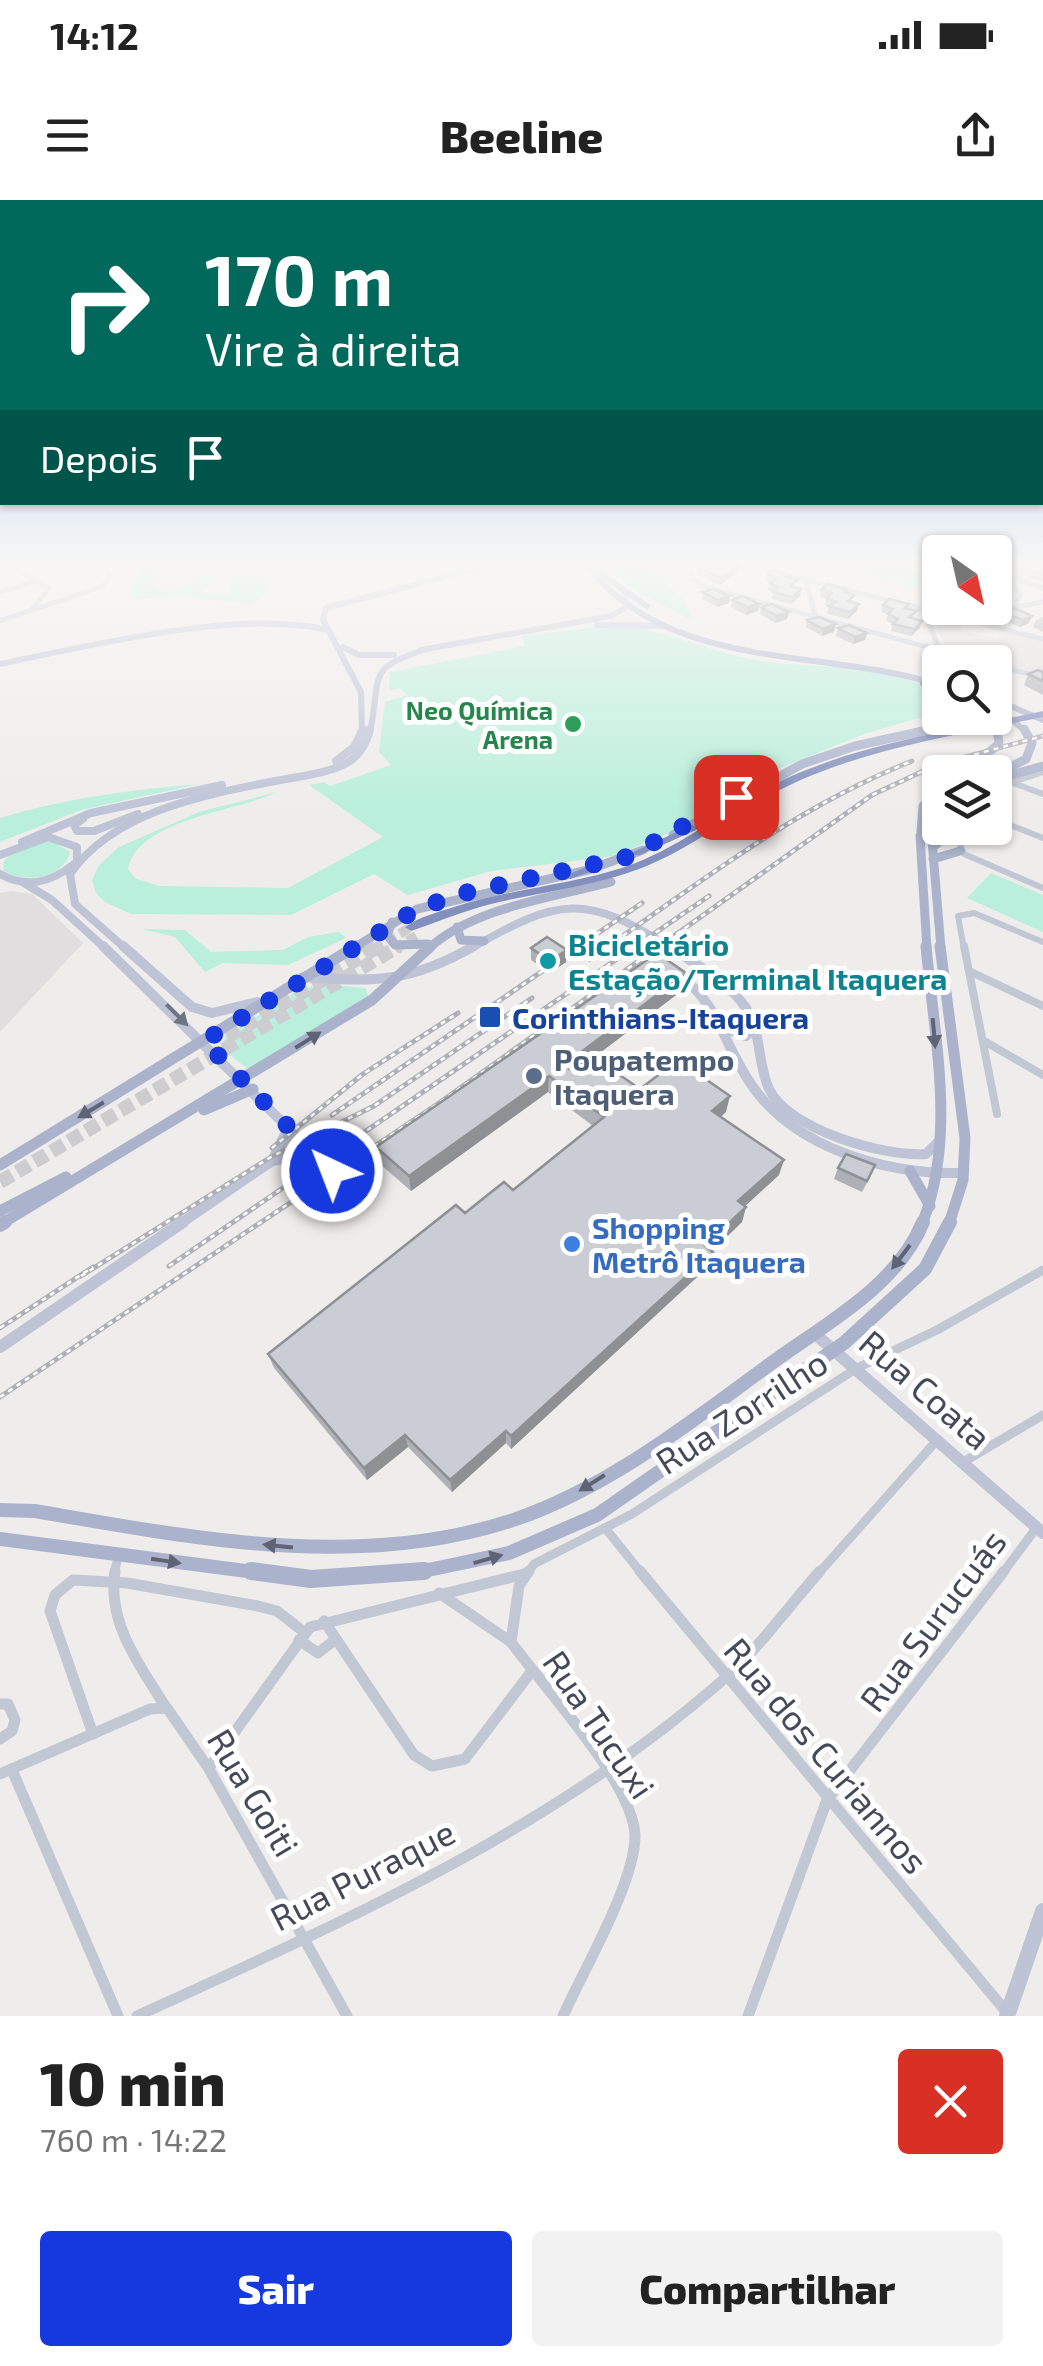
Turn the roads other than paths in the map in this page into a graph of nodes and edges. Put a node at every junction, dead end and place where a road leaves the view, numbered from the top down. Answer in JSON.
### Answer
{"nodes":[{"id":1,"x":338,"y":644,"type":"edge"},
{"id":2,"x":89,"y":645,"type":"edge"},
{"id":3,"x":340,"y":645,"type":"edge"},
{"id":4,"x":453,"y":645,"type":"edge"},
{"id":5,"x":727,"y":645,"type":"edge"},
{"id":6,"x":741,"y":645,"type":"edge"},
{"id":7,"x":427,"y":649,"type":"junction"},
{"id":8,"x":0,"y":664,"type":"edge"},
{"id":9,"x":1012,"y":670,"type":"edge"},
{"id":10,"x":1043,"y":677,"type":"edge"},
{"id":11,"x":922,"y":679,"type":"edge"},
{"id":12,"x":922,"y":680,"type":"edge"},
{"id":13,"x":1012,"y":707,"type":"edge"},
{"id":14,"x":1012,"y":716,"type":"edge"},
{"id":15,"x":1043,"y":716,"type":"edge"},
{"id":16,"x":1012,"y":717,"type":"edge"},
{"id":17,"x":1012,"y":724,"type":"edge"},
{"id":18,"x":922,"y":731,"type":"edge"},
{"id":19,"x":922,"y":735,"type":"edge"},
{"id":20,"x":998,"y":735,"type":"edge"},
{"id":21,"x":1043,"y":737,"type":"edge"},
{"id":22,"x":1043,"y":754,"type":"edge"},
{"id":23,"x":985,"y":755,"type":"edge"},
{"id":24,"x":1012,"y":763,"type":"edge"},
{"id":25,"x":1012,"y":767,"type":"edge"},
{"id":26,"x":1043,"y":769,"type":"edge"},
{"id":27,"x":1012,"y":773,"type":"edge"},
{"id":28,"x":1012,"y":781,"type":"edge"},
{"id":29,"x":1012,"y":783,"type":"edge"},
{"id":30,"x":1043,"y":794,"type":"edge"},
{"id":31,"x":760,"y":795,"type":"junction"},
{"id":32,"x":180,"y":803,"type":"junction"},
{"id":33,"x":122,"y":804,"type":"junction"},
{"id":34,"x":743,"y":805,"type":"junction"},
{"id":35,"x":922,"y":809,"type":"edge"},
{"id":36,"x":1012,"y":826,"type":"edge"},
{"id":37,"x":921,"y":830,"type":"joint"},
{"id":38,"x":1043,"y":838,"type":"edge"},
{"id":39,"x":22,"y":842,"type":"junction"},
{"id":40,"x":934,"y":845,"type":"edge"},
{"id":41,"x":940,"y":845,"type":"edge"},
{"id":42,"x":958,"y":845,"type":"edge"},
{"id":43,"x":960,"y":851,"type":"junction"},
{"id":44,"x":933,"y":853,"type":"junction"},
{"id":45,"x":636,"y":854,"type":"junction"},
{"id":46,"x":2,"y":855,"type":"edge"},
{"id":47,"x":76,"y":861,"type":"junction"},
{"id":48,"x":597,"y":866,"type":"junction"},
{"id":49,"x":0,"y":874,"type":"edge"},
{"id":50,"x":611,"y":882,"type":"junction"},
{"id":51,"x":20,"y":883,"type":"junction"},
{"id":52,"x":0,"y":886,"type":"edge"},
{"id":53,"x":1043,"y":888,"type":"edge"},
{"id":54,"x":496,"y":896,"type":"junction"},
{"id":55,"x":392,"y":922,"type":"junction"},
{"id":56,"x":456,"y":927,"type":"junction"},
{"id":57,"x":484,"y":941,"type":"junction"},
{"id":58,"x":432,"y":942,"type":"junction"},
{"id":59,"x":1043,"y":942,"type":"edge"},
{"id":60,"x":660,"y":960,"type":"edge"},
{"id":61,"x":971,"y":972,"type":"junction"},
{"id":62,"x":302,"y":977,"type":"junction"},
{"id":63,"x":394,"y":980,"type":"junction"},
{"id":64,"x":369,"y":983,"type":"junction"},
{"id":65,"x":739,"y":998,"type":"junction"},
{"id":66,"x":266,"y":1000,"type":"junction"},
{"id":67,"x":372,"y":1000,"type":"junction"},
{"id":68,"x":715,"y":1006,"type":"junction"},
{"id":69,"x":1043,"y":1006,"type":"edge"},
{"id":70,"x":727,"y":1028,"type":"junction"},
{"id":71,"x":756,"y":1028,"type":"junction"},
{"id":72,"x":204,"y":1041,"type":"junction"},
{"id":73,"x":986,"y":1042,"type":"junction"},
{"id":74,"x":1043,"y":1075,"type":"edge"},
{"id":75,"x":248,"y":1085,"type":"junction"},
{"id":76,"x":997,"y":1114,"type":"dead end"},
{"id":77,"x":289,"y":1126,"type":"junction"},
{"id":78,"x":942,"y":1128,"type":"junction"},
{"id":79,"x":398,"y":1136,"type":"edge"},
{"id":80,"x":965,"y":1138,"type":"junction"},
{"id":81,"x":315,"y":1152,"type":"junction"},
{"id":82,"x":913,"y":1155,"type":"junction"},
{"id":83,"x":272,"y":1160,"type":"junction"},
{"id":84,"x":0,"y":1165,"type":"edge"},
{"id":85,"x":84,"y":1170,"type":"junction"},
{"id":86,"x":910,"y":1171,"type":"junction"},
{"id":87,"x":964,"y":1172,"type":"junction"},
{"id":88,"x":938,"y":1176,"type":"junction"},
{"id":89,"x":930,"y":1207,"type":"junction"},
{"id":90,"x":0,"y":1211,"type":"edge"},
{"id":91,"x":0,"y":1225,"type":"edge"},
{"id":92,"x":1043,"y":1270,"type":"edge"},
{"id":93,"x":814,"y":1333,"type":"junction"},
{"id":94,"x":0,"y":1347,"type":"edge"},
{"id":95,"x":834,"y":1350,"type":"junction"},
{"id":96,"x":814,"y":1364,"type":"junction"},
{"id":97,"x":857,"y":1368,"type":"junction"},
{"id":98,"x":760,"y":1371,"type":"junction"},
{"id":99,"x":726,"y":1394,"type":"junction"},
{"id":100,"x":764,"y":1398,"type":"junction"},
{"id":101,"x":1043,"y":1415,"type":"edge"},
{"id":102,"x":729,"y":1421,"type":"junction"},
{"id":103,"x":938,"y":1438,"type":"junction"},
{"id":104,"x":965,"y":1462,"type":"junction"},
{"id":105,"x":0,"y":1510,"type":"edge"},
{"id":106,"x":606,"y":1529,"type":"junction"},
{"id":107,"x":1040,"y":1530,"type":"edge"},
{"id":108,"x":0,"y":1539,"type":"edge"},
{"id":109,"x":119,"y":1554,"type":"junction"},
{"id":110,"x":524,"y":1574,"type":"junction"},
{"id":111,"x":110,"y":1581,"type":"junction"},
{"id":112,"x":439,"y":1593,"type":"junction"},
{"id":113,"x":324,"y":1621,"type":"junction"},
{"id":114,"x":302,"y":1636,"type":"junction"},
{"id":115,"x":336,"y":1639,"type":"junction"},
{"id":116,"x":511,"y":1642,"type":"junction"},
{"id":117,"x":531,"y":1672,"type":"junction"},
{"id":118,"x":726,"y":1678,"type":"junction"},
{"id":119,"x":162,"y":1701,"type":"junction"},
{"id":120,"x":0,"y":1704,"type":"edge"},
{"id":121,"x":93,"y":1734,"type":"junction"},
{"id":122,"x":0,"y":1739,"type":"edge"},
{"id":123,"x":209,"y":1768,"type":"junction"},
{"id":124,"x":605,"y":1769,"type":"junction"},
{"id":125,"x":6,"y":1772,"type":"edge"},
{"id":126,"x":827,"y":1800,"type":"junction"},
{"id":127,"x":1043,"y":1910,"type":"edge"},
{"id":128,"x":304,"y":1938,"type":"junction"},
{"id":129,"x":1008,"y":2015,"type":"edge"},
{"id":130,"x":118,"y":2016,"type":"edge"},
{"id":131,"x":136,"y":2016,"type":"edge"},
{"id":132,"x":347,"y":2016,"type":"edge"},
{"id":133,"x":563,"y":2016,"type":"edge"},
{"id":134,"x":748,"y":2016,"type":"edge"}],
"edges":[{"from":1,"to":33,"type":"street"},
{"from":2,"to":8,"type":"street"},
{"from":3,"to":7,"type":"street"},
{"from":4,"to":7,"type":"street"},
{"from":5,"to":12,"type":"main road"},
{"from":6,"to":11,"type":"main road"},
{"from":7,"to":32,"type":"street"},
{"from":9,"to":10,"type":"street"},
{"from":13,"to":15,"type":"main road"},
{"from":14,"to":15,"type":"main road"},
{"from":15,"to":31,"type":"highway"},
{"from":15,"to":50,"type":"highway"},
{"from":16,"to":25,"type":"main road"},
{"from":17,"to":21,"type":"main road"},
{"from":18,"to":45,"type":"main road"},
{"from":19,"to":31,"type":"highway"},
{"from":20,"to":23,"type":"main road"},
{"from":22,"to":24,"type":"main road"},
{"from":26,"to":27,"type":"main road"},
{"from":26,"to":28,"type":"street"},
{"from":29,"to":30,"type":"street"},
{"from":31,"to":34,"type":"highway"},
{"from":32,"to":33,"type":"street"},
{"from":32,"to":47,"type":"street"},
{"from":33,"to":39,"type":"street"},
{"from":34,"to":45,"type":"highway"},
{"from":34,"to":54,"type":"highway"},
{"from":35,"to":37,"type":"main road"},
{"from":36,"to":38,"type":"street"},
{"from":37,"to":78,"type":"main road","one_way":true},
{"from":39,"to":46,"type":"street"},
{"from":39,"to":47,"type":"street"},
{"from":40,"to":44,"type":"main road"},
{"from":41,"to":44,"type":"main road"},
{"from":42,"to":43,"type":"street"},
{"from":43,"to":44,"type":"main road"},
{"from":43,"to":53,"type":"street"},
{"from":44,"to":80,"type":"main road"},
{"from":45,"to":48,"type":"main road"},
{"from":47,"to":51,"type":"street"},
{"from":47,"to":66,"type":"street"},
{"from":48,"to":54,"type":"highway"},
{"from":48,"to":55,"type":"main road"},
{"from":49,"to":51,"type":"street"},
{"from":50,"to":54,"type":"highway"},
{"from":50,"to":56,"type":"main road"},
{"from":51,"to":52,"type":"street"},
{"from":51,"to":72,"type":"street","one_way":true},
{"from":55,"to":58,"type":"main road"},
{"from":55,"to":62,"type":"main road"},
{"from":56,"to":57,"type":"main road"},
{"from":56,"to":58,"type":"main road"},
{"from":57,"to":63,"type":"street"},
{"from":57,"to":65,"type":"street"},
{"from":58,"to":63,"type":"main road"},
{"from":59,"to":61,"type":"street"},
{"from":60,"to":68,"type":"street"},
{"from":61,"to":69,"type":"street"},
{"from":61,"to":73,"type":"street"},
{"from":62,"to":64,"type":"street"},
{"from":62,"to":66,"type":"main road"},
{"from":63,"to":64,"type":"street"},
{"from":63,"to":67,"type":"main road"},
{"from":64,"to":67,"type":"main road"},
{"from":65,"to":68,"type":"street"},
{"from":65,"to":71,"type":"street"},
{"from":66,"to":72,"type":"main road"},
{"from":75,"to":67,"type":"main road","one_way":true},
{"from":68,"to":70,"type":"street"},
{"from":70,"to":71,"type":"street"},
{"from":70,"to":86,"type":"street"},
{"from":71,"to":82,"type":"street"},
{"from":72,"to":75,"type":"street"},
{"from":72,"to":84,"type":"main road","one_way":true},
{"from":73,"to":74,"type":"street"},
{"from":73,"to":76,"type":"street"},
{"from":75,"to":77,"type":"street"},
{"from":75,"to":85,"type":"main road"},
{"from":77,"to":81,"type":"street"},
{"from":77,"to":83,"type":"street"},
{"from":78,"to":80,"type":"main road"},
{"from":78,"to":82,"type":"street"},
{"from":78,"to":88,"type":"main road"},
{"from":79,"to":81,"type":"street"},
{"from":80,"to":87,"type":"main road"},
{"from":81,"to":83,"type":"street"},
{"from":82,"to":86,"type":"street"},
{"from":83,"to":94,"type":"street"},
{"from":85,"to":90,"type":"main road"},
{"from":85,"to":91,"type":"main road"},
{"from":86,"to":88,"type":"street"},
{"from":86,"to":89,"type":"main road"},
{"from":87,"to":88,"type":"street"},
{"from":87,"to":95,"type":"main road"},
{"from":88,"to":89,"type":"main road"},
{"from":89,"to":93,"type":"main road","one_way":true},
{"from":92,"to":97,"type":"street","name":"Rua Zorrilho"},
{"from":93,"to":95,"type":"street","name":"Rua Coata"},
{"from":93,"to":98,"type":"main road"},
{"from":95,"to":96,"type":"main road"},
{"from":95,"to":97,"type":"street","name":"Rua Coata"},
{"from":96,"to":97,"type":"street"},
{"from":96,"to":100,"type":"main road"},
{"from":97,"to":103,"type":"street","name":"Rua Coata"},
{"from":97,"to":106,"type":"street","name":"Rua Zorrilho"},
{"from":98,"to":99,"type":"main road"},
{"from":98,"to":100,"type":"main road"},
{"from":99,"to":102,"type":"main road"},
{"from":99,"to":105,"type":"main road","one_way":true},
{"from":100,"to":102,"type":"main road"},
{"from":101,"to":104,"type":"street"},
{"from":109,"to":102,"type":"main road","one_way":true},
{"from":103,"to":104,"type":"street","name":"Rua Coata"},
{"from":103,"to":118,"type":"street","name":"Rua Puraque"},
{"from":104,"to":107,"type":"street","name":"Rua Coata"},
{"from":106,"to":110,"type":"street","name":"Rua Zorrilho"},
{"from":106,"to":118,"type":"street","name":"Rua dos Curiannos"},
{"from":107,"to":126,"type":"street","name":"Rua Surucuás"},
{"from":108,"to":109,"type":"main road"},
{"from":109,"to":111,"type":"street"},
{"from":110,"to":112,"type":"street","name":"Rua Zorrilho"},
{"from":110,"to":116,"type":"street","name":"Rua Tucuxi"},
{"from":111,"to":114,"type":"street"},
{"from":111,"to":119,"type":"street","name":"Rua Goiti"},
{"from":111,"to":121,"type":"street"},
{"from":112,"to":113,"type":"street","name":"Rua Zorrilho"},
{"from":112,"to":116,"type":"street"},
{"from":113,"to":114,"type":"street","name":"Rua Zorrilho"},
{"from":113,"to":115,"type":"street"},
{"from":114,"to":115,"type":"street"},
{"from":114,"to":123,"type":"street"},
{"from":115,"to":117,"type":"street"},
{"from":116,"to":117,"type":"street","name":"Rua Tucuxi"},
{"from":117,"to":124,"type":"street","name":"Rua Tucuxi"},
{"from":118,"to":124,"type":"street","name":"Rua Puraque"},
{"from":118,"to":126,"type":"street","name":"Rua dos Curiannos"},
{"from":119,"to":121,"type":"street"},
{"from":119,"to":123,"type":"street","name":"Rua Goiti"},
{"from":120,"to":122,"type":"street"},
{"from":121,"to":125,"type":"street"},
{"from":123,"to":128,"type":"street","name":"Rua Goiti"},
{"from":124,"to":128,"type":"street","name":"Rua Puraque"},
{"from":124,"to":133,"type":"street","name":"Rua Tucuxi"},
{"from":125,"to":130,"type":"street"},
{"from":126,"to":129,"type":"street","name":"Rua dos Curiannos"},
{"from":126,"to":134,"type":"street","name":"Rua Surucuás"},
{"from":127,"to":129,"type":"street"},
{"from":128,"to":131,"type":"street","name":"Rua Puraque"},
{"from":128,"to":132,"type":"street","name":"Rua Goiti"}]}
